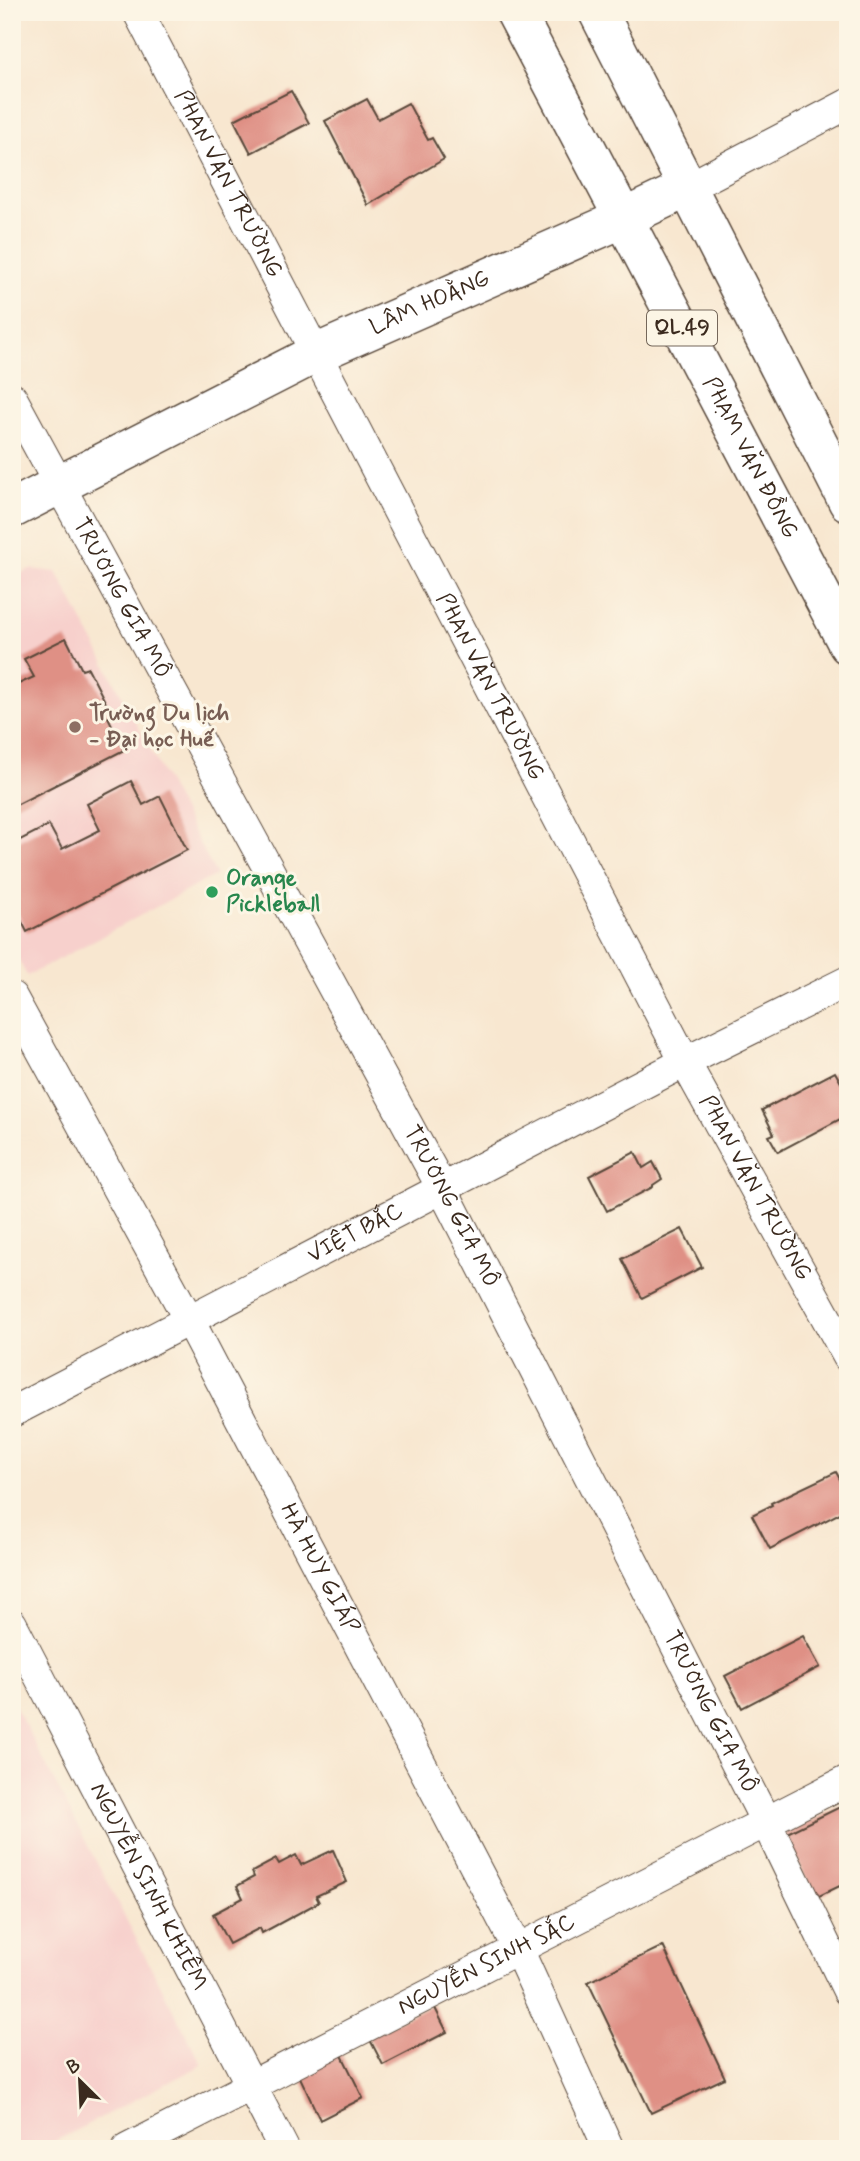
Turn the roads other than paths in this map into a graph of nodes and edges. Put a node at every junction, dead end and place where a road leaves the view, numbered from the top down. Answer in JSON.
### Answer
{"nodes":[{"id":1,"x":138,"y":12,"type":"edge"},
{"id":2,"x":515,"y":12,"type":"edge"},
{"id":3,"x":598,"y":12,"type":"edge"},
{"id":4,"x":848,"y":104,"type":"edge"},
{"id":5,"x":689,"y":187,"type":"junction"},
{"id":6,"x":624,"y":218,"type":"junction"},
{"id":7,"x":315,"y":354,"type":"junction"},
{"id":8,"x":12,"y":398,"type":"edge"},
{"id":9,"x":58,"y":486,"type":"junction"},
{"id":10,"x":848,"y":502,"type":"edge"},
{"id":11,"x":12,"y":509,"type":"edge"},
{"id":12,"x":848,"y":645,"type":"edge"},
{"id":13,"x":848,"y":981,"type":"edge"},
{"id":14,"x":12,"y":997,"type":"edge"},
{"id":15,"x":685,"y":1062,"type":"junction"},
{"id":16,"x":442,"y":1188,"type":"junction"},
{"id":17,"x":189,"y":1320,"type":"junction"},
{"id":18,"x":848,"y":1357,"type":"edge"},
{"id":19,"x":12,"y":1412,"type":"edge"},
{"id":20,"x":12,"y":1624,"type":"edge"},
{"id":21,"x":848,"y":1780,"type":"edge"},
{"id":22,"x":766,"y":1822,"type":"junction"},
{"id":23,"x":518,"y":1949,"type":"junction"},
{"id":24,"x":848,"y":1991,"type":"edge"},
{"id":25,"x":252,"y":2085,"type":"junction"},
{"id":26,"x":127,"y":2149,"type":"edge"},
{"id":27,"x":284,"y":2149,"type":"edge"},
{"id":28,"x":609,"y":2149,"type":"edge"}],
"edges":[{"from":1,"to":7,"type":"street","name":"PHAN VĂN TRƯỜNG"},
{"from":2,"to":6,"type":"main road","name":"PHẠM VĂN ĐỒNG","number":"QL.49"},
{"from":3,"to":5,"type":"main road","number":"QL.49"},
{"from":4,"to":5,"type":"street","name":"LÂM HOẰNG"},
{"from":5,"to":6,"type":"main road","name":"LÂM HOẰNG"},
{"from":5,"to":10,"type":"main road","number":"QL.49"},
{"from":6,"to":7,"type":"main road","name":"LÂM HOẰNG"},
{"from":6,"to":12,"type":"main road","name":"PHẠM VĂN ĐỒNG","number":"QL.49"},
{"from":7,"to":9,"type":"main road","name":"LÂM HOẰNG"},
{"from":7,"to":15,"type":"street","name":"PHAN VĂN TRƯỜNG"},
{"from":8,"to":9,"type":"street","name":"TRƯƠNG GIA MÔ"},
{"from":9,"to":11,"type":"main road","name":"LÂM HOẰNG"},
{"from":9,"to":16,"type":"street","name":"TRƯƠNG GIA MÔ"},
{"from":13,"to":15,"type":"street","name":"VIỆT BẮC"},
{"from":14,"to":17,"type":"street","name":"HÀ HUY GIÁP"},
{"from":15,"to":16,"type":"street","name":"VIỆT BẮC"},
{"from":15,"to":18,"type":"street","name":"PHAN VĂN TRƯỜNG"},
{"from":16,"to":17,"type":"street","name":"VIỆT BẮC"},
{"from":16,"to":22,"type":"street","name":"TRƯƠNG GIA MÔ"},
{"from":17,"to":19,"type":"street","name":"VIỆT BẮC"},
{"from":17,"to":23,"type":"street","name":"HÀ HUY GIÁP"},
{"from":20,"to":25,"type":"street","name":"NGUYỄN SINH KHIÊM"},
{"from":21,"to":22,"type":"street","name":"NGUYỄN SINH SẮC"},
{"from":22,"to":23,"type":"street","name":"NGUYỄN SINH SẮC"},
{"from":22,"to":24,"type":"street","name":"TRƯƠNG GIA MÔ"},
{"from":23,"to":25,"type":"street","name":"NGUYỄN SINH SẮC"},
{"from":23,"to":28,"type":"street","name":"HÀ HUY GIÁP"},
{"from":25,"to":26,"type":"street","name":"NGUYỄN SINH SẮC"},
{"from":25,"to":27,"type":"street","name":"NGUYỄN SINH KHIÊM"}]}
